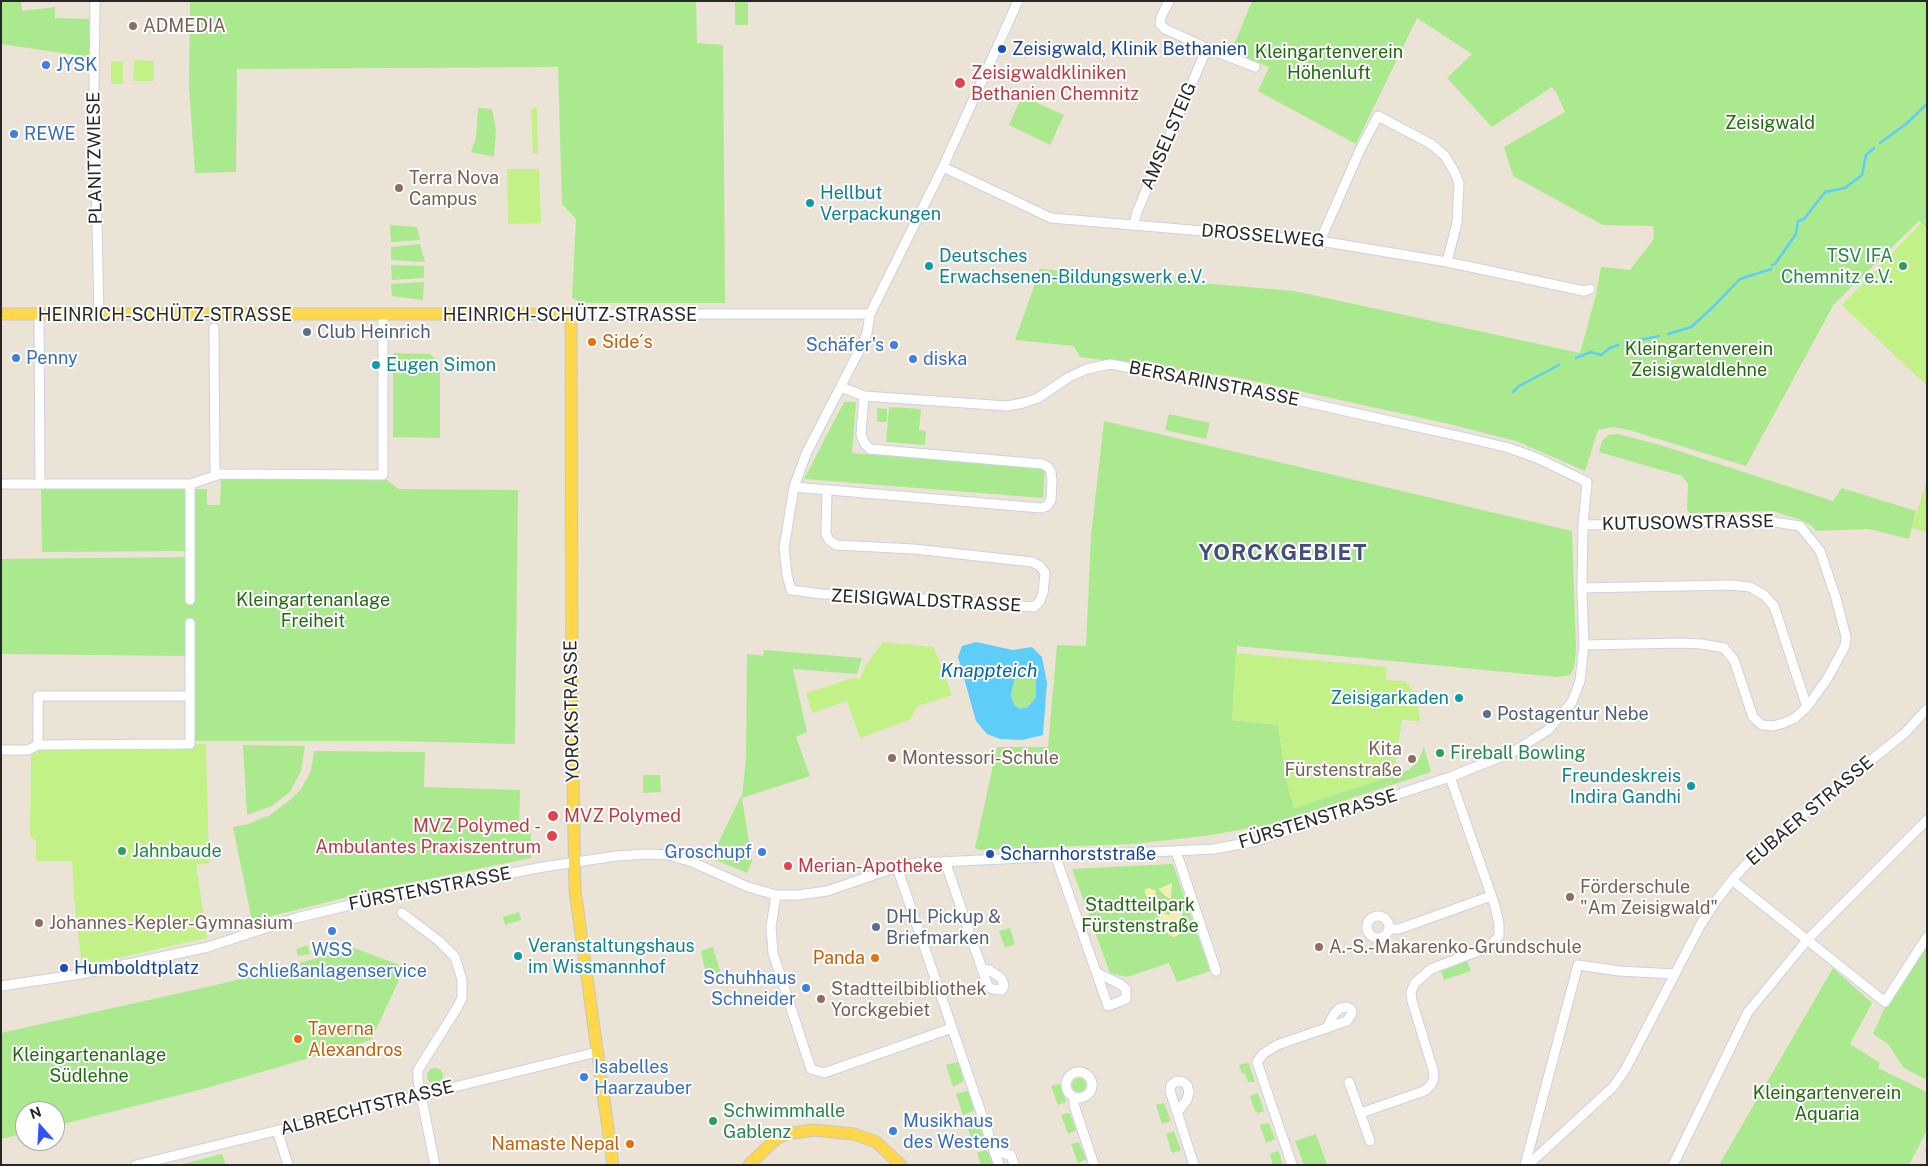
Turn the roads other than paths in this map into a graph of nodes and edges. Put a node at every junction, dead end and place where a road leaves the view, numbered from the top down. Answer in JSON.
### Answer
{"nodes":[{"id":1,"x":95,"y":1,"type":"edge"},
{"id":2,"x":1018,"y":1,"type":"edge"},
{"id":3,"x":1169,"y":1,"type":"edge"},
{"id":4,"x":1207,"y":48,"type":"junction"},
{"id":5,"x":1255,"y":67,"type":"dead end"},
{"id":6,"x":943,"y":167,"type":"junction"},
{"id":7,"x":1134,"y":224,"type":"junction"},
{"id":8,"x":1320,"y":241,"type":"junction"},
{"id":9,"x":1447,"y":262,"type":"junction"},
{"id":10,"x":1590,"y":289,"type":"dead end"},
{"id":11,"x":1,"y":314,"type":"edge"},
{"id":12,"x":383,"y":314,"type":"junction"},
{"id":13,"x":571,"y":314,"type":"junction"},
{"id":14,"x":870,"y":314,"type":"junction"},
{"id":15,"x":39,"y":315,"type":"junction"},
{"id":16,"x":98,"y":315,"type":"junction"},
{"id":17,"x":214,"y":328,"type":"dead end"},
{"id":18,"x":841,"y":387,"type":"junction"},
{"id":19,"x":864,"y":396,"type":"junction"},
{"id":20,"x":215,"y":476,"type":"junction"},
{"id":21,"x":1588,"y":482,"type":"joint"},
{"id":22,"x":1,"y":484,"type":"edge"},
{"id":23,"x":40,"y":484,"type":"junction"},
{"id":24,"x":190,"y":484,"type":"junction"},
{"id":25,"x":794,"y":487,"type":"junction"},
{"id":26,"x":827,"y":490,"type":"junction"},
{"id":27,"x":1582,"y":525,"type":"junction"},
{"id":28,"x":1582,"y":588,"type":"junction"},
{"id":29,"x":190,"y":600,"type":"dead end"},
{"id":30,"x":190,"y":623,"type":"dead end"},
{"id":31,"x":1584,"y":645,"type":"junction"},
{"id":32,"x":190,"y":696,"type":"junction"},
{"id":33,"x":1807,"y":707,"type":"junction"},
{"id":34,"x":1927,"y":709,"type":"edge"},
{"id":35,"x":38,"y":745,"type":"junction"},
{"id":36,"x":1,"y":750,"type":"edge"},
{"id":37,"x":1450,"y":777,"type":"junction"},
{"id":38,"x":1927,"y":820,"type":"edge"},
{"id":39,"x":1176,"y":851,"type":"junction"},
{"id":40,"x":1055,"y":855,"type":"junction"},
{"id":41,"x":945,"y":861,"type":"junction"},
{"id":42,"x":574,"y":862,"type":"junction"},
{"id":43,"x":897,"y":867,"type":"junction"},
{"id":44,"x":1732,"y":880,"type":"junction"},
{"id":45,"x":776,"y":894,"type":"junction"},
{"id":46,"x":1491,"y":896,"type":"junction"},
{"id":47,"x":402,"y":912,"type":"dead end"},
{"id":48,"x":1389,"y":929,"type":"dead end"},
{"id":49,"x":1927,"y":937,"type":"edge"},
{"id":50,"x":1808,"y":939,"type":"junction"},
{"id":51,"x":982,"y":969,"type":"dead end"},
{"id":52,"x":1216,"y":971,"type":"dead end"},
{"id":53,"x":1097,"y":973,"type":"dead end"},
{"id":54,"x":1675,"y":974,"type":"junction"},
{"id":55,"x":1,"y":986,"type":"edge"},
{"id":56,"x":952,"y":1028,"type":"junction"},
{"id":57,"x":1328,"y":1028,"type":"dead end"},
{"id":58,"x":598,"y":1052,"type":"junction"},
{"id":59,"x":1349,"y":1082,"type":"dead end"},
{"id":60,"x":421,"y":1095,"type":"junction"},
{"id":61,"x":1074,"y":1097,"type":"dead end"},
{"id":62,"x":1177,"y":1112,"type":"dead end"},
{"id":63,"x":1360,"y":1113,"type":"junction"},
{"id":64,"x":277,"y":1130,"type":"junction"},
{"id":65,"x":1370,"y":1141,"type":"dead end"},
{"id":66,"x":994,"y":1151,"type":"junction"},
{"id":67,"x":750,"y":1164,"type":"edge"},
{"id":68,"x":136,"y":1165,"type":"edge"},
{"id":69,"x":288,"y":1165,"type":"edge"},
{"id":70,"x":435,"y":1165,"type":"edge"},
{"id":71,"x":613,"y":1165,"type":"edge"},
{"id":72,"x":901,"y":1165,"type":"edge"},
{"id":73,"x":999,"y":1165,"type":"edge"},
{"id":74,"x":1014,"y":1165,"type":"edge"},
{"id":75,"x":1094,"y":1165,"type":"edge"},
{"id":76,"x":1194,"y":1165,"type":"edge"},
{"id":77,"x":1292,"y":1165,"type":"edge"},
{"id":78,"x":1527,"y":1165,"type":"edge"},
{"id":79,"x":1673,"y":1165,"type":"edge"}],
"edges":[{"from":1,"to":16,"type":"street","name":"PLANITZWIESE"},
{"from":2,"to":6,"type":"street","name":"ZEISIGWALDSTRASSE"},
{"from":3,"to":4,"type":"street"},
{"from":4,"to":5,"type":"street"},
{"from":4,"to":7,"type":"street","name":"AMSELSTEIG"},
{"from":6,"to":7,"type":"street","name":"DROSSELWEG"},
{"from":6,"to":14,"type":"street","name":"ZEISIGWALDSTRASSE"},
{"from":7,"to":8,"type":"street","name":"DROSSELWEG"},
{"from":8,"to":9,"type":"street","name":"DROSSELWEG"},
{"from":8,"to":9,"type":"street"},
{"from":9,"to":10,"type":"street","name":"DROSSELWEG"},
{"from":11,"to":15,"type":"main road","name":"HEINRICH-SCHÜTZ-STRASSE"},
{"from":12,"to":13,"type":"main road","name":"HEINRICH-SCHÜTZ-STRASSE"},
{"from":12,"to":16,"type":"main road","name":"HEINRICH-SCHÜTZ-STRASSE"},
{"from":12,"to":20,"type":"street"},
{"from":13,"to":14,"type":"street","name":"HEINRICH-SCHÜTZ-STRASSE"},
{"from":13,"to":42,"type":"main road","name":"YORCKSTRASSE"},
{"from":14,"to":18,"type":"street","name":"ZEISIGWALDSTRASSE"},
{"from":15,"to":16,"type":"main road","name":"HEINRICH-SCHÜTZ-STRASSE"},
{"from":15,"to":23,"type":"street"},
{"from":17,"to":20,"type":"street"},
{"from":18,"to":19,"type":"street","name":"BERSARINSTRASSE"},
{"from":18,"to":25,"type":"street","name":"ZEISIGWALDSTRASSE"},
{"from":19,"to":21,"type":"street","name":"BERSARINSTRASSE"},
{"from":19,"to":26,"type":"street"},
{"from":20,"to":24,"type":"street"},
{"from":21,"to":27,"type":"street","name":"FÜRSTENSTRASSE"},
{"from":22,"to":23,"type":"street"},
{"from":23,"to":24,"type":"street"},
{"from":24,"to":29,"type":"street"},
{"from":25,"to":26,"type":"street"},
{"from":25,"to":26,"type":"street","name":"ZEISIGWALDSTRASSE"},
{"from":27,"to":28,"type":"street","name":"FÜRSTENSTRASSE"},
{"from":27,"to":33,"type":"street","name":"KUTUSOWSTRASSE"},
{"from":28,"to":31,"type":"street","name":"FÜRSTENSTRASSE"},
{"from":28,"to":33,"type":"street"},
{"from":30,"to":32,"type":"street"},
{"from":31,"to":33,"type":"street","name":"KUTUSOWSTRASSE"},
{"from":31,"to":37,"type":"street","name":"FÜRSTENSTRASSE"},
{"from":32,"to":35,"type":"street"},
{"from":32,"to":35,"type":"street"},
{"from":34,"to":44,"type":"street","name":"EUBAER STRASSE"},
{"from":35,"to":36,"type":"street"},
{"from":37,"to":39,"type":"street","name":"FÜRSTENSTRASSE"},
{"from":37,"to":46,"type":"street"},
{"from":38,"to":50,"type":"street"},
{"from":39,"to":40,"type":"street","name":"FÜRSTENSTRASSE"},
{"from":39,"to":52,"type":"street"},
{"from":40,"to":41,"type":"street","name":"FÜRSTENSTRASSE"},
{"from":40,"to":53,"type":"street"},
{"from":41,"to":43,"type":"street","name":"FÜRSTENSTRASSE"},
{"from":41,"to":51,"type":"street"},
{"from":42,"to":45,"type":"street","name":"FÜRSTENSTRASSE"},
{"from":42,"to":55,"type":"street","name":"FÜRSTENSTRASSE"},
{"from":42,"to":58,"type":"main road","name":"YORCKSTRASSE"},
{"from":43,"to":45,"type":"street","name":"FÜRSTENSTRASSE"},
{"from":43,"to":56,"type":"street"},
{"from":44,"to":50,"type":"street"},
{"from":44,"to":54,"type":"street","name":"EUBAER STRASSE"},
{"from":45,"to":56,"type":"street"},
{"from":46,"to":48,"type":"street"},
{"from":46,"to":63,"type":"street"},
{"from":47,"to":60,"type":"street"},
{"from":49,"to":50,"type":"street"},
{"from":50,"to":79,"type":"street"},
{"from":54,"to":78,"type":"street","name":"EUBAER STRASSE"},
{"from":54,"to":78,"type":"street","name":"EUBAER STRASSE"},
{"from":56,"to":66,"type":"street"},
{"from":57,"to":77,"type":"street"},
{"from":58,"to":60,"type":"street","name":"ALBRECHTSTRASSE"},
{"from":58,"to":71,"type":"main road","name":"YORCKSTRASSE"},
{"from":59,"to":63,"type":"street"},
{"from":60,"to":64,"type":"street","name":"ALBRECHTSTRASSE"},
{"from":60,"to":70,"type":"street"},
{"from":61,"to":75,"type":"street"},
{"from":62,"to":76,"type":"street"},
{"from":63,"to":65,"type":"street"},
{"from":64,"to":68,"type":"street","name":"ALBRECHTSTRASSE"},
{"from":64,"to":69,"type":"street"},
{"from":66,"to":73,"type":"street"},
{"from":66,"to":74,"type":"street"},
{"from":67,"to":72,"type":"main road"}]}
